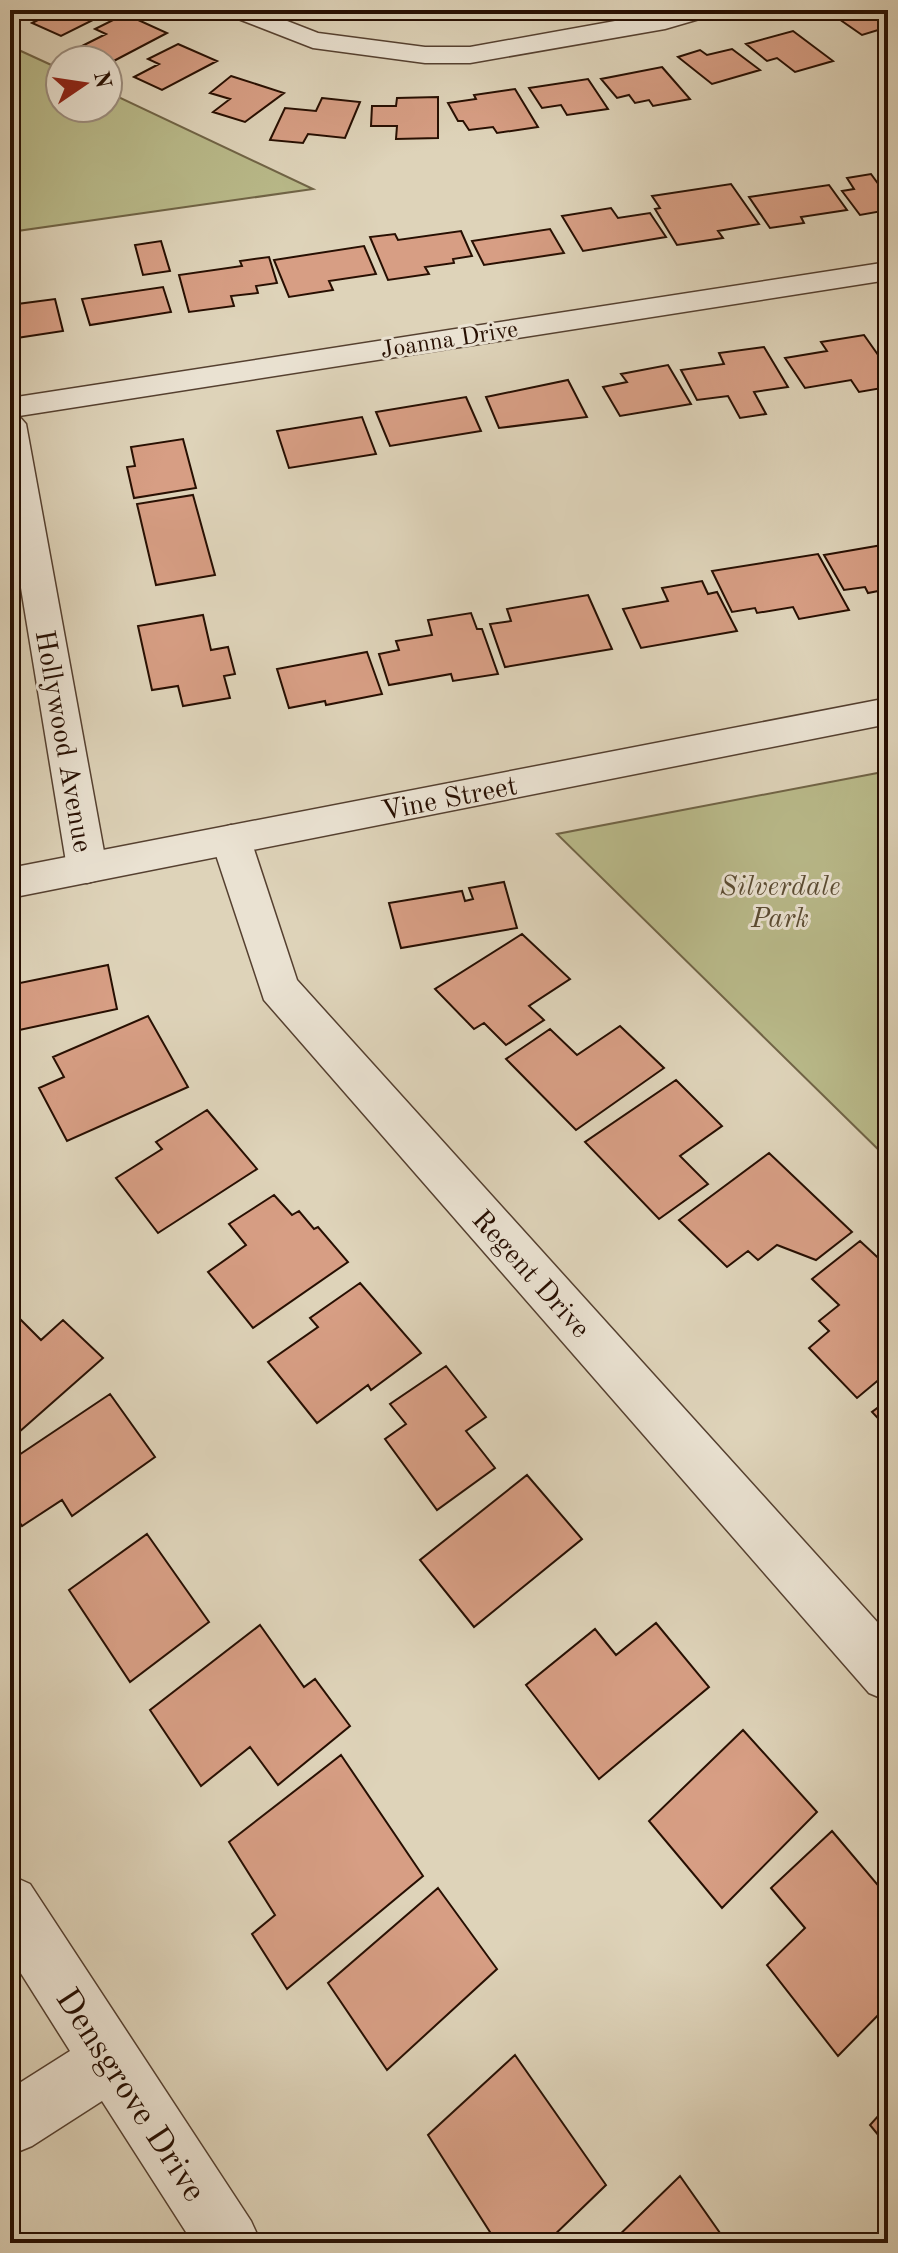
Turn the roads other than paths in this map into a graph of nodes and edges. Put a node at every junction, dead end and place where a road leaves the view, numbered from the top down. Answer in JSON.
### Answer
{"nodes":[{"id":1,"x":237,"y":10,"type":"edge"},
{"id":2,"x":704,"y":10,"type":"edge"},
{"id":3,"x":888,"y":271,"type":"edge"},
{"id":4,"x":10,"y":408,"type":"edge"},
{"id":5,"x":10,"y":424,"type":"edge"},
{"id":6,"x":888,"y":711,"type":"edge"},
{"id":7,"x":231,"y":840,"type":"junction"},
{"id":8,"x":87,"y":868,"type":"junction"},
{"id":9,"x":10,"y":883,"type":"edge"},
{"id":10,"x":888,"y":1674,"type":"edge"},
{"id":11,"x":10,"y":1904,"type":"edge"},
{"id":12,"x":111,"y":2060,"type":"junction"},
{"id":13,"x":10,"y":2124,"type":"edge"},
{"id":14,"x":229,"y":2243,"type":"edge"}],
"edges":[{"from":1,"to":2,"type":"street"},
{"from":3,"to":4,"type":"street","name":"Joanna Drive"},
{"from":5,"to":8,"type":"street","name":"Hollywood Avenue"},
{"from":6,"to":7,"type":"street","name":"Vine Street"},
{"from":7,"to":8,"type":"street","name":"Vine Street"},
{"from":7,"to":10,"type":"street","name":"Regent Drive"},
{"from":8,"to":9,"type":"street","name":"Vine Street"},
{"from":11,"to":12,"type":"street","name":"Densgrove Drive"},
{"from":12,"to":13,"type":"street"},
{"from":12,"to":14,"type":"street","name":"Densgrove Drive"}]}
